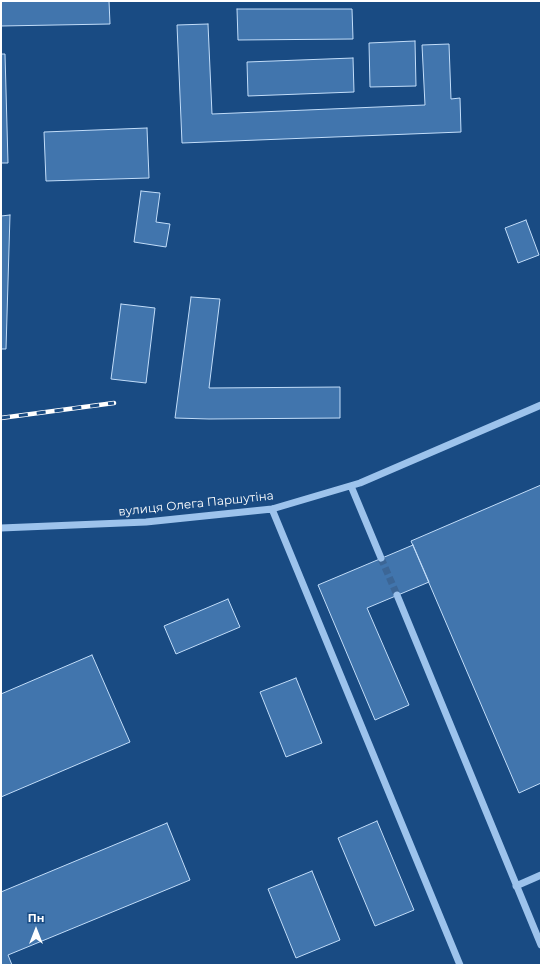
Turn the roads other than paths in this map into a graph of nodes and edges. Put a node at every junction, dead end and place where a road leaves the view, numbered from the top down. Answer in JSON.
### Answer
{"nodes":[{"id":1,"x":541,"y":405,"type":"edge"},
{"id":2,"x":351,"y":486,"type":"junction"},
{"id":3,"x":272,"y":510,"type":"junction"},
{"id":4,"x":1,"y":528,"type":"edge"},
{"id":5,"x":381,"y":558,"type":"tunnel mouth"},
{"id":6,"x":397,"y":596,"type":"tunnel mouth"},
{"id":7,"x":541,"y":875,"type":"edge"},
{"id":8,"x":516,"y":886,"type":"junction"},
{"id":9,"x":541,"y":945,"type":"edge"},
{"id":10,"x":460,"y":965,"type":"edge"}],
"edges":[{"from":1,"to":2,"type":"street","name":"вулиця Олега Паршутіна"},
{"from":2,"to":3,"type":"street","name":"вулиця Олега Паршутіна"},
{"from":2,"to":5,"type":"street"},
{"from":3,"to":4,"type":"street","name":"вулиця Олега Паршутіна"},
{"from":3,"to":10,"type":"street"},
{"from":6,"to":8,"type":"street"},
{"from":7,"to":8,"type":"street"},
{"from":8,"to":9,"type":"street"}]}
